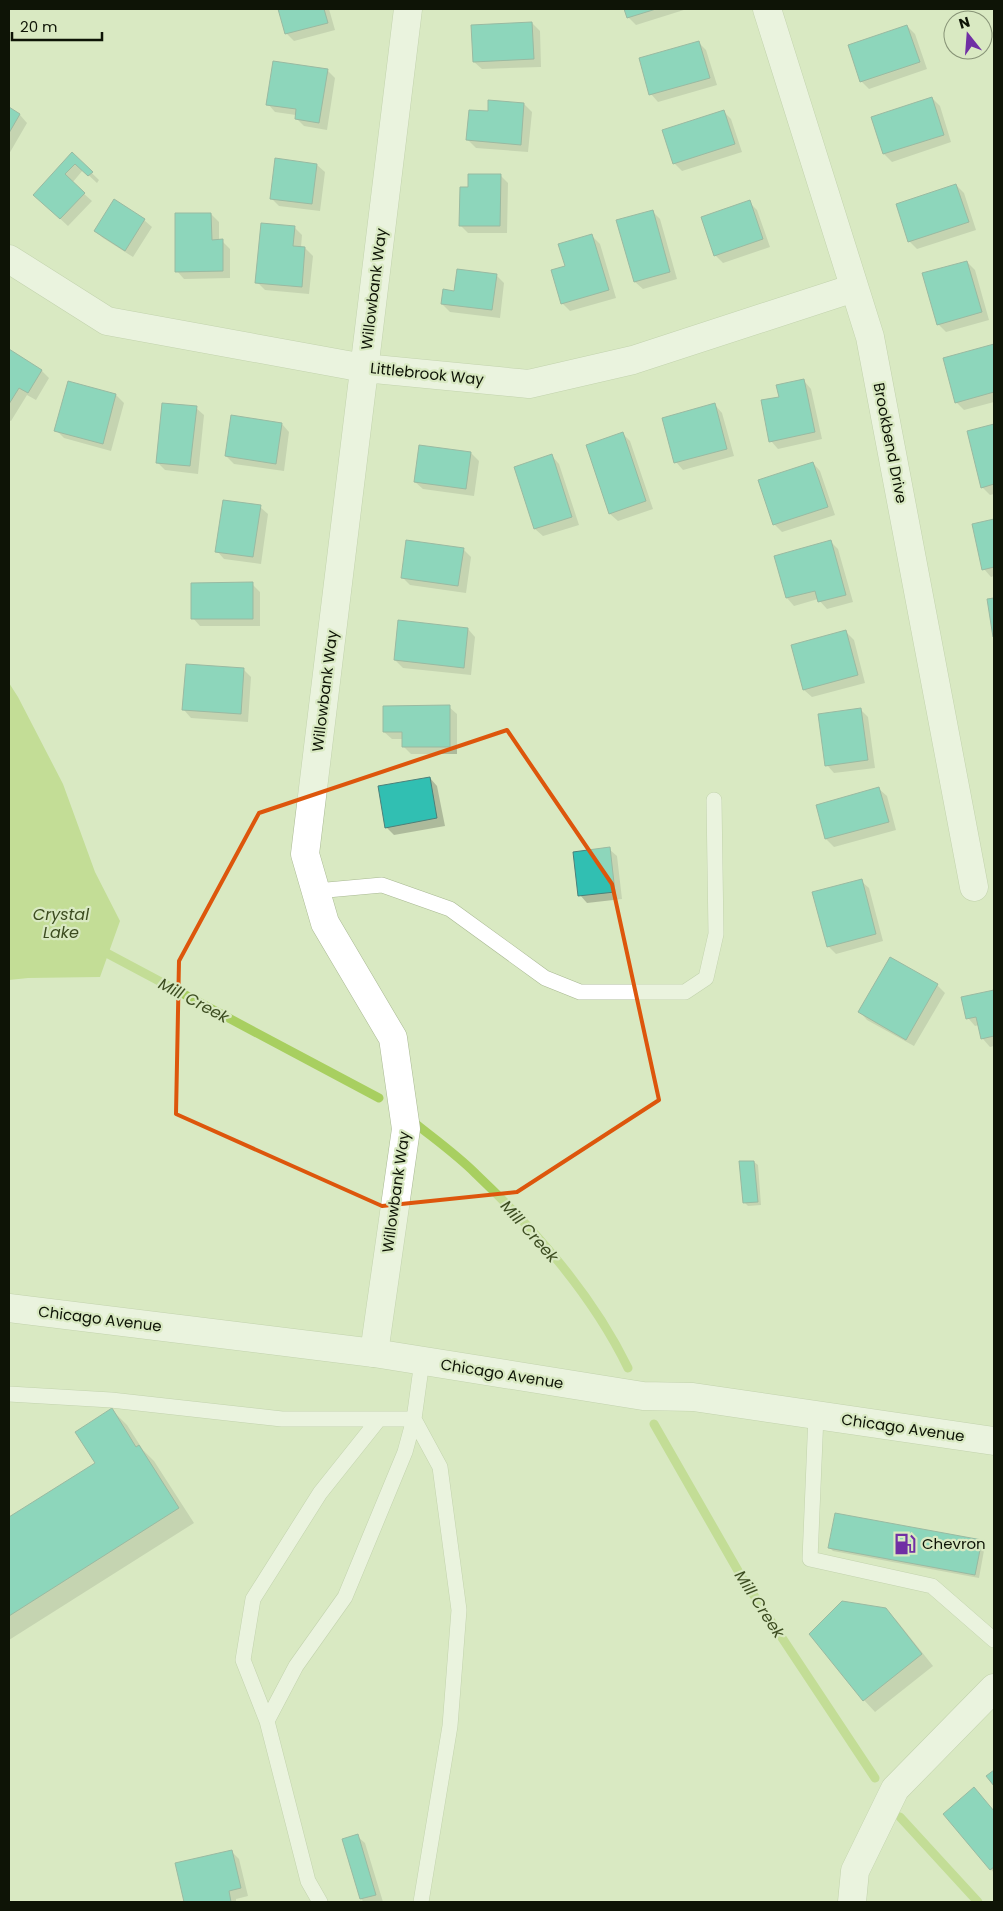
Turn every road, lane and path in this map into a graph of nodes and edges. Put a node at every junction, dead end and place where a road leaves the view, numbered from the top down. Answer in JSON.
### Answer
{"nodes":[{"id":1,"x":408,"y":9,"type":"edge"},
{"id":2,"x":768,"y":9,"type":"edge"},
{"id":3,"x":9,"y":259,"type":"edge"},
{"id":4,"x":854,"y":288,"type":"junction"},
{"id":5,"x":364,"y":368,"type":"junction"},
{"id":6,"x":714,"y":800,"type":"dead end"},
{"id":7,"x":974,"y":887,"type":"dead end"},
{"id":8,"x":316,"y":891,"type":"junction"},
{"id":9,"x":9,"y":1308,"type":"edge"},
{"id":10,"x":374,"y":1353,"type":"junction"},
{"id":11,"x":422,"y":1361,"type":"junction"},
{"id":12,"x":9,"y":1394,"type":"edge"},
{"id":13,"x":816,"y":1415,"type":"junction"},
{"id":14,"x":379,"y":1419,"type":"junction"},
{"id":15,"x":414,"y":1419,"type":"junction"},
{"id":16,"x":994,"y":1441,"type":"edge"},
{"id":17,"x":994,"y":1640,"type":"edge"},
{"id":18,"x":994,"y":1688,"type":"edge"},
{"id":19,"x":267,"y":1721,"type":"junction"},
{"id":20,"x":320,"y":1902,"type":"edge"},
{"id":21,"x":421,"y":1902,"type":"edge"},
{"id":22,"x":852,"y":1902,"type":"edge"}],
"edges":[{"from":1,"to":5,"type":"street","name":"Willowbank Way"},
{"from":2,"to":4,"type":"street","name":"Brookbend Drive"},
{"from":3,"to":5,"type":"street","name":"Littlebrook Way"},
{"from":4,"to":5,"type":"street","name":"Littlebrook Way"},
{"from":4,"to":7,"type":"street","name":"Brookbend Drive"},
{"from":5,"to":8,"type":"street","name":"Willowbank Way"},
{"from":6,"to":8,"type":"lane"},
{"from":8,"to":10,"type":"street","name":"Willowbank Way"},
{"from":9,"to":10,"type":"street","name":"Chicago Avenue"},
{"from":10,"to":11,"type":"street","name":"Chicago Avenue"},
{"from":11,"to":13,"type":"street","name":"Chicago Avenue"},
{"from":11,"to":15,"type":"lane"},
{"from":12,"to":14,"type":"lane"},
{"from":13,"to":16,"type":"street","name":"Chicago Avenue"},
{"from":13,"to":17,"type":"lane"},
{"from":14,"to":15,"type":"lane"},
{"from":14,"to":19,"type":"lane"},
{"from":15,"to":19,"type":"lane"},
{"from":15,"to":21,"type":"lane"},
{"from":18,"to":22,"type":"street"},
{"from":19,"to":20,"type":"lane"}]}
